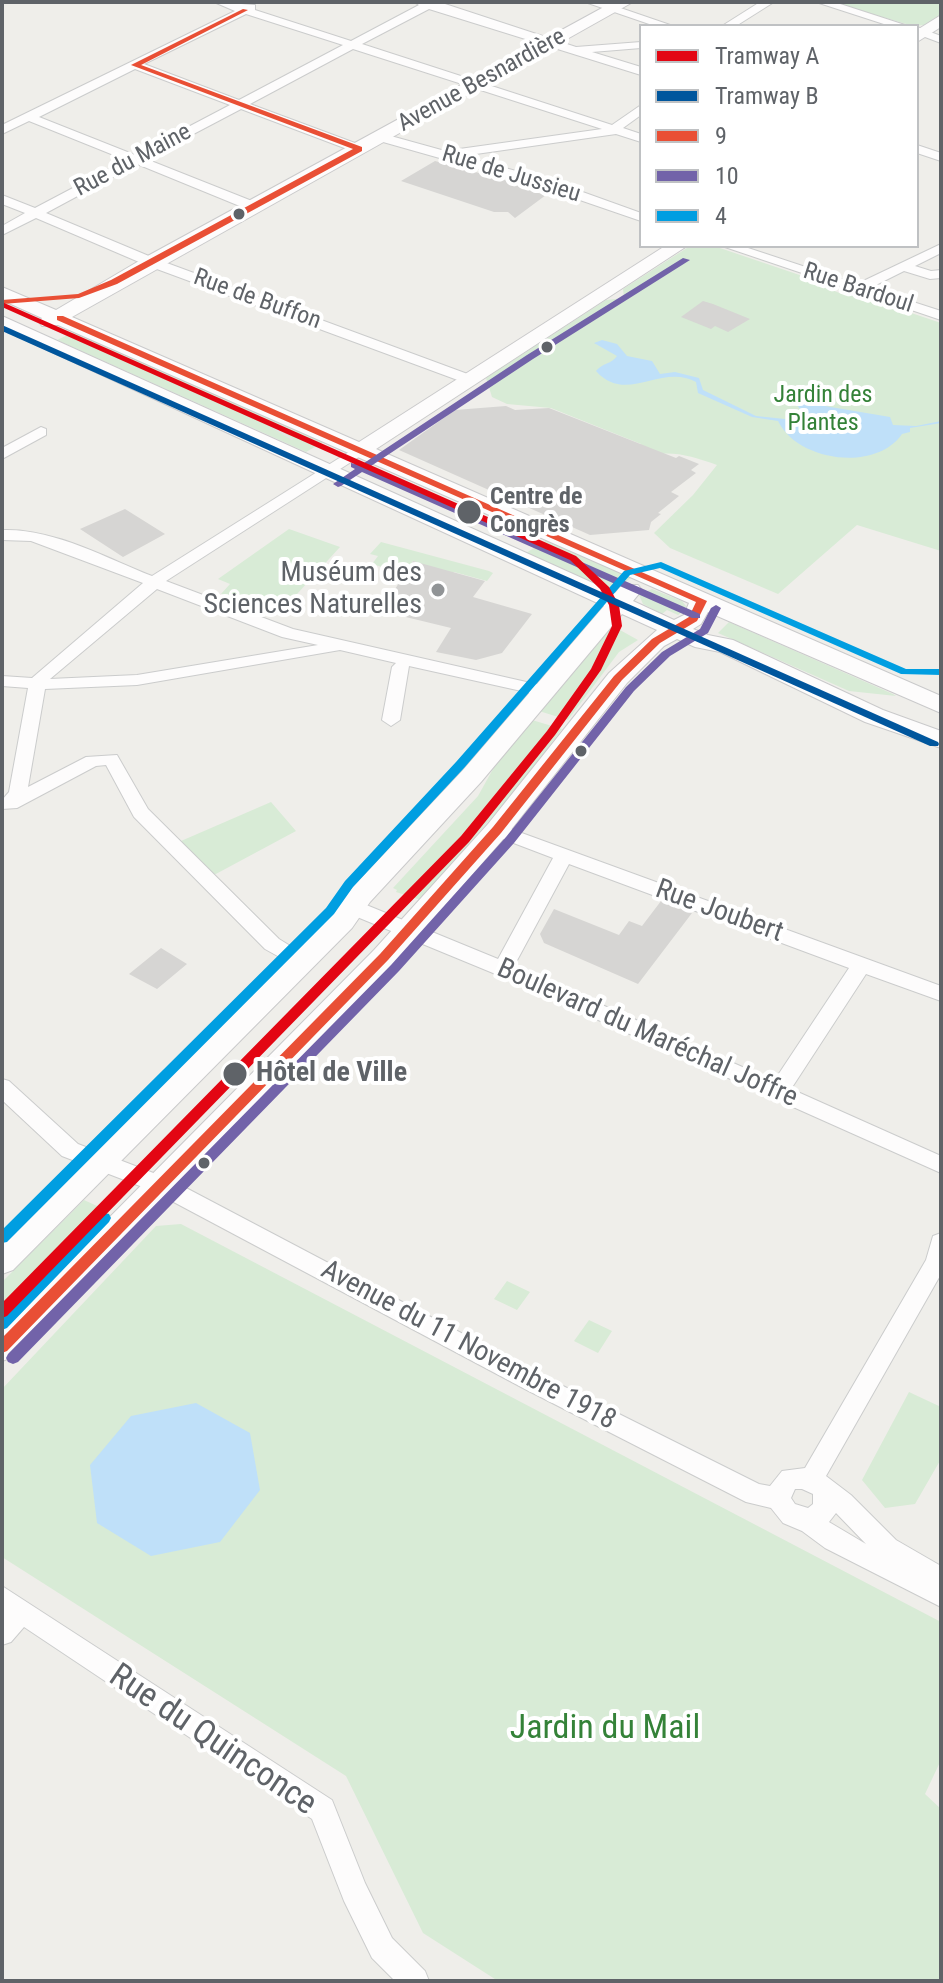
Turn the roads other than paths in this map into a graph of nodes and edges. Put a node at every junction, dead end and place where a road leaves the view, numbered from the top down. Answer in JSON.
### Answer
{"nodes":[{"id":1,"x":220,"y":2,"type":"edge"},
{"id":2,"x":262,"y":2,"type":"edge"},
{"id":3,"x":591,"y":2,"type":"edge"},
{"id":4,"x":768,"y":2,"type":"edge"},
{"id":5,"x":822,"y":2,"type":"edge"},
{"id":6,"x":427,"y":3,"type":"edge"},
{"id":7,"x":619,"y":5,"type":"edge"},
{"id":8,"x":245,"y":10,"type":"junction"},
{"id":9,"x":941,"y":20,"type":"edge"},
{"id":10,"x":662,"y":24,"type":"edge"},
{"id":11,"x":731,"y":24,"type":"edge"},
{"id":12,"x":895,"y":24,"type":"edge"},
{"id":13,"x":919,"y":32,"type":"edge"},
{"id":14,"x":941,"y":32,"type":"edge"},
{"id":15,"x":919,"y":33,"type":"edge"},
{"id":16,"x":919,"y":33,"type":"edge"},
{"id":17,"x":941,"y":40,"type":"edge"},
{"id":18,"x":353,"y":44,"type":"junction"},
{"id":19,"x":551,"y":44,"type":"junction"},
{"id":20,"x":639,"y":45,"type":"edge"},
{"id":21,"x":574,"y":51,"type":"junction"},
{"id":22,"x":135,"y":65,"type":"junction"},
{"id":23,"x":639,"y":70,"type":"edge"},
{"id":24,"x":477,"y":86,"type":"junction"},
{"id":25,"x":240,"y":105,"type":"junction"},
{"id":26,"x":639,"y":111,"type":"edge"},
{"id":27,"x":29,"y":117,"type":"junction"},
{"id":28,"x":2,"y":130,"type":"edge"},
{"id":29,"x":617,"y":130,"type":"junction"},
{"id":30,"x":380,"y":137,"type":"junction"},
{"id":31,"x":639,"y":137,"type":"edge"},
{"id":32,"x":359,"y":149,"type":"junction"},
{"id":33,"x":919,"y":150,"type":"edge"},
{"id":34,"x":449,"y":154,"type":"junction"},
{"id":35,"x":941,"y":157,"type":"edge"},
{"id":36,"x":137,"y":159,"type":"junction"},
{"id":37,"x":2,"y":199,"type":"edge"},
{"id":38,"x":252,"y":206,"type":"junction"},
{"id":39,"x":35,"y":213,"type":"junction"},
{"id":40,"x":639,"y":216,"type":"edge"},
{"id":41,"x":2,"y":231,"type":"edge"},
{"id":42,"x":675,"y":248,"type":"edge"},
{"id":43,"x":735,"y":248,"type":"edge"},
{"id":44,"x":941,"y":248,"type":"edge"},
{"id":45,"x":151,"y":262,"type":"junction"},
{"id":46,"x":902,"y":266,"type":"junction"},
{"id":47,"x":941,"y":274,"type":"edge"},
{"id":48,"x":114,"y":282,"type":"junction"},
{"id":49,"x":857,"y":289,"type":"junction"},
{"id":50,"x":8,"y":299,"type":"edge"},
{"id":51,"x":941,"y":316,"type":"edge"},
{"id":52,"x":60,"y":318,"type":"junction"},
{"id":53,"x":8,"y":324,"type":"edge"},
{"id":54,"x":468,"y":379,"type":"junction"},
{"id":55,"x":41,"y":432,"type":"dead end"},
{"id":56,"x":360,"y":450,"type":"junction"},
{"id":57,"x":2,"y":454,"type":"edge"},
{"id":58,"x":329,"y":471,"type":"junction"},
{"id":59,"x":2,"y":535,"type":"edge"},
{"id":60,"x":656,"y":580,"type":"junction"},
{"id":61,"x":154,"y":582,"type":"junction"},
{"id":62,"x":583,"y":585,"type":"junction"},
{"id":63,"x":702,"y":601,"type":"junction"},
{"id":64,"x":625,"y":602,"type":"junction"},
{"id":65,"x":602,"y":622,"type":"junction"},
{"id":66,"x":676,"y":629,"type":"junction"},
{"id":67,"x":288,"y":633,"type":"junction"},
{"id":68,"x":349,"y":646,"type":"junction"},
{"id":69,"x":275,"y":658,"type":"junction"},
{"id":70,"x":401,"y":667,"type":"dead end"},
{"id":71,"x":2,"y":681,"type":"edge"},
{"id":72,"x":38,"y":682,"type":"junction"},
{"id":73,"x":544,"y":691,"type":"junction"},
{"id":74,"x":841,"y":700,"type":"junction"},
{"id":75,"x":940,"y":700,"type":"edge"},
{"id":76,"x":391,"y":720,"type":"dead end"},
{"id":77,"x":941,"y":740,"type":"edge"},
{"id":78,"x":7,"y":806,"type":"edge"},
{"id":79,"x":497,"y":830,"type":"junction"},
{"id":80,"x":565,"y":854,"type":"junction"},
{"id":81,"x":352,"y":907,"type":"junction"},
{"id":82,"x":409,"y":931,"type":"junction"},
{"id":83,"x":301,"y":962,"type":"junction"},
{"id":84,"x":861,"y":965,"type":"junction"},
{"id":85,"x":502,"y":969,"type":"junction"},
{"id":86,"x":941,"y":994,"type":"edge"},
{"id":87,"x":2,"y":1087,"type":"edge"},
{"id":88,"x":778,"y":1092,"type":"junction"},
{"id":89,"x":101,"y":1162,"type":"junction"},
{"id":90,"x":941,"y":1165,"type":"edge"},
{"id":91,"x":161,"y":1185,"type":"junction"},
{"id":92,"x":940,"y":1255,"type":"edge"},
{"id":93,"x":2,"y":1261,"type":"edge"},
{"id":94,"x":2,"y":1347,"type":"edge"},
{"id":95,"x":818,"y":1485,"type":"junction"},
{"id":96,"x":779,"y":1499,"type":"junction"},
{"id":97,"x":807,"y":1520,"type":"junction"},
{"id":98,"x":941,"y":1579,"type":"edge"},
{"id":99,"x":941,"y":1595,"type":"edge"},
{"id":100,"x":12,"y":1605,"type":"edge"},
{"id":101,"x":2,"y":1633,"type":"edge"},
{"id":102,"x":415,"y":1981,"type":"edge"}],
"edges":[{"from":1,"to":8,"type":"street"},
{"from":2,"to":8,"type":"street"},
{"from":3,"to":7,"type":"street"},
{"from":4,"to":11,"type":"street"},
{"from":5,"to":12,"type":"street"},
{"from":6,"to":18,"type":"street","name":"Rue du Maine"},
{"from":6,"to":19,"type":"street"},
{"from":7,"to":10,"type":"street"},
{"from":7,"to":19,"type":"main road","name":"Avenue Besnardière"},
{"from":8,"to":18,"type":"street"},
{"from":8,"to":22,"type":"street"},
{"from":9,"to":13,"type":"main road"},
{"from":14,"to":15,"type":"street"},
{"from":16,"to":17,"type":"street"},
{"from":18,"to":24,"type":"street"},
{"from":18,"to":25,"type":"street","name":"Rue du Maine"},
{"from":19,"to":21,"type":"street"},
{"from":19,"to":24,"type":"main road","name":"Avenue Besnardière"},
{"from":20,"to":21,"type":"street"},
{"from":21,"to":23,"type":"street"},
{"from":22,"to":25,"type":"street"},
{"from":22,"to":27,"type":"street"},
{"from":24,"to":29,"type":"street"},
{"from":24,"to":30,"type":"main road","name":"Avenue Besnardière"},
{"from":25,"to":32,"type":"street"},
{"from":25,"to":36,"type":"street","name":"Rue du Maine"},
{"from":26,"to":29,"type":"street"},
{"from":27,"to":28,"type":"street"},
{"from":27,"to":36,"type":"street"},
{"from":29,"to":31,"type":"street"},
{"from":29,"to":34,"type":"street"},
{"from":30,"to":32,"type":"main road","name":"Avenue Besnardière"},
{"from":30,"to":34,"type":"street","name":"Rue de Jussieu"},
{"from":32,"to":38,"type":"main road","name":"Avenue Besnardière"},
{"from":33,"to":35,"type":"street"},
{"from":34,"to":40,"type":"street","name":"Rue de Jussieu"},
{"from":36,"to":38,"type":"street"},
{"from":36,"to":39,"type":"street","name":"Rue du Maine"},
{"from":37,"to":39,"type":"street","name":"Rue de Buffon"},
{"from":38,"to":45,"type":"main road","name":"Avenue Besnardière"},
{"from":39,"to":41,"type":"street","name":"Rue du Maine"},
{"from":39,"to":45,"type":"street","name":"Rue de Buffon"},
{"from":42,"to":54,"type":"main road"},
{"from":43,"to":49,"type":"street","name":"Rue Bardoul"},
{"from":44,"to":46,"type":"street"},
{"from":45,"to":48,"type":"main road","name":"Avenue Besnardière"},
{"from":45,"to":54,"type":"street","name":"Rue de Buffon"},
{"from":46,"to":47,"type":"street"},
{"from":46,"to":49,"type":"street"},
{"from":48,"to":50,"type":"main road"},
{"from":48,"to":52,"type":"main road"},
{"from":49,"to":51,"type":"street","name":"Rue Bardoul"},
{"from":50,"to":52,"type":"main road"},
{"from":52,"to":53,"type":"main road"},
{"from":52,"to":56,"type":"main road"},
{"from":53,"to":58,"type":"main road"},
{"from":54,"to":56,"type":"main road"},
{"from":55,"to":57,"type":"street"},
{"from":56,"to":58,"type":"street"},
{"from":56,"to":60,"type":"main road"},
{"from":58,"to":61,"type":"street"},
{"from":58,"to":62,"type":"main road"},
{"from":59,"to":61,"type":"street"},
{"from":60,"to":63,"type":"main road"},
{"from":60,"to":64,"type":"main road"},
{"from":61,"to":67,"type":"street"},
{"from":61,"to":72,"type":"street"},
{"from":62,"to":64,"type":"main road"},
{"from":62,"to":65,"type":"main road"},
{"from":63,"to":66,"type":"main road"},
{"from":63,"to":75,"type":"main road"},
{"from":64,"to":65,"type":"main road"},
{"from":64,"to":66,"type":"main road"},
{"from":65,"to":73,"type":"main road"},
{"from":66,"to":74,"type":"main road"},
{"from":66,"to":79,"type":"main road"},
{"from":67,"to":68,"type":"street"},
{"from":67,"to":69,"type":"street"},
{"from":68,"to":69,"type":"street"},
{"from":68,"to":73,"type":"street"},
{"from":69,"to":72,"type":"street"},
{"from":70,"to":76,"type":"street"},
{"from":71,"to":72,"type":"street"},
{"from":72,"to":78,"type":"street"},
{"from":73,"to":81,"type":"main road"},
{"from":74,"to":75,"type":"main road"},
{"from":74,"to":77,"type":"main road"},
{"from":78,"to":83,"type":"street"},
{"from":79,"to":80,"type":"street","name":"Rue Joubert"},
{"from":79,"to":82,"type":"main road"},
{"from":80,"to":84,"type":"street","name":"Rue Joubert"},
{"from":80,"to":85,"type":"street"},
{"from":81,"to":82,"type":"street","name":"Boulevard du Maréchal Joffre"},
{"from":81,"to":83,"type":"main road"},
{"from":82,"to":85,"type":"street","name":"Boulevard du Maréchal Joffre"},
{"from":82,"to":91,"type":"main road"},
{"from":83,"to":89,"type":"main road"},
{"from":84,"to":86,"type":"street","name":"Rue Joubert"},
{"from":84,"to":88,"type":"street"},
{"from":85,"to":88,"type":"street","name":"Boulevard du Maréchal Joffre"},
{"from":87,"to":89,"type":"street","name":"Avenue du 11 Novembre 1918"},
{"from":88,"to":90,"type":"street","name":"Boulevard du Maréchal Joffre"},
{"from":89,"to":91,"type":"street","name":"Avenue du 11 Novembre 1918"},
{"from":89,"to":93,"type":"main road"},
{"from":91,"to":94,"type":"main road"},
{"from":91,"to":96,"type":"street","name":"Avenue du 11 Novembre 1918"},
{"from":92,"to":95,"type":"street"},
{"from":95,"to":96,"type":"street"},
{"from":95,"to":97,"type":"street"},
{"from":95,"to":98,"type":"street"},
{"from":96,"to":97,"type":"street"},
{"from":97,"to":99,"type":"street"},
{"from":100,"to":101,"type":"street"},
{"from":100,"to":102,"type":"street","name":"Rue du Quinconce"}]}
